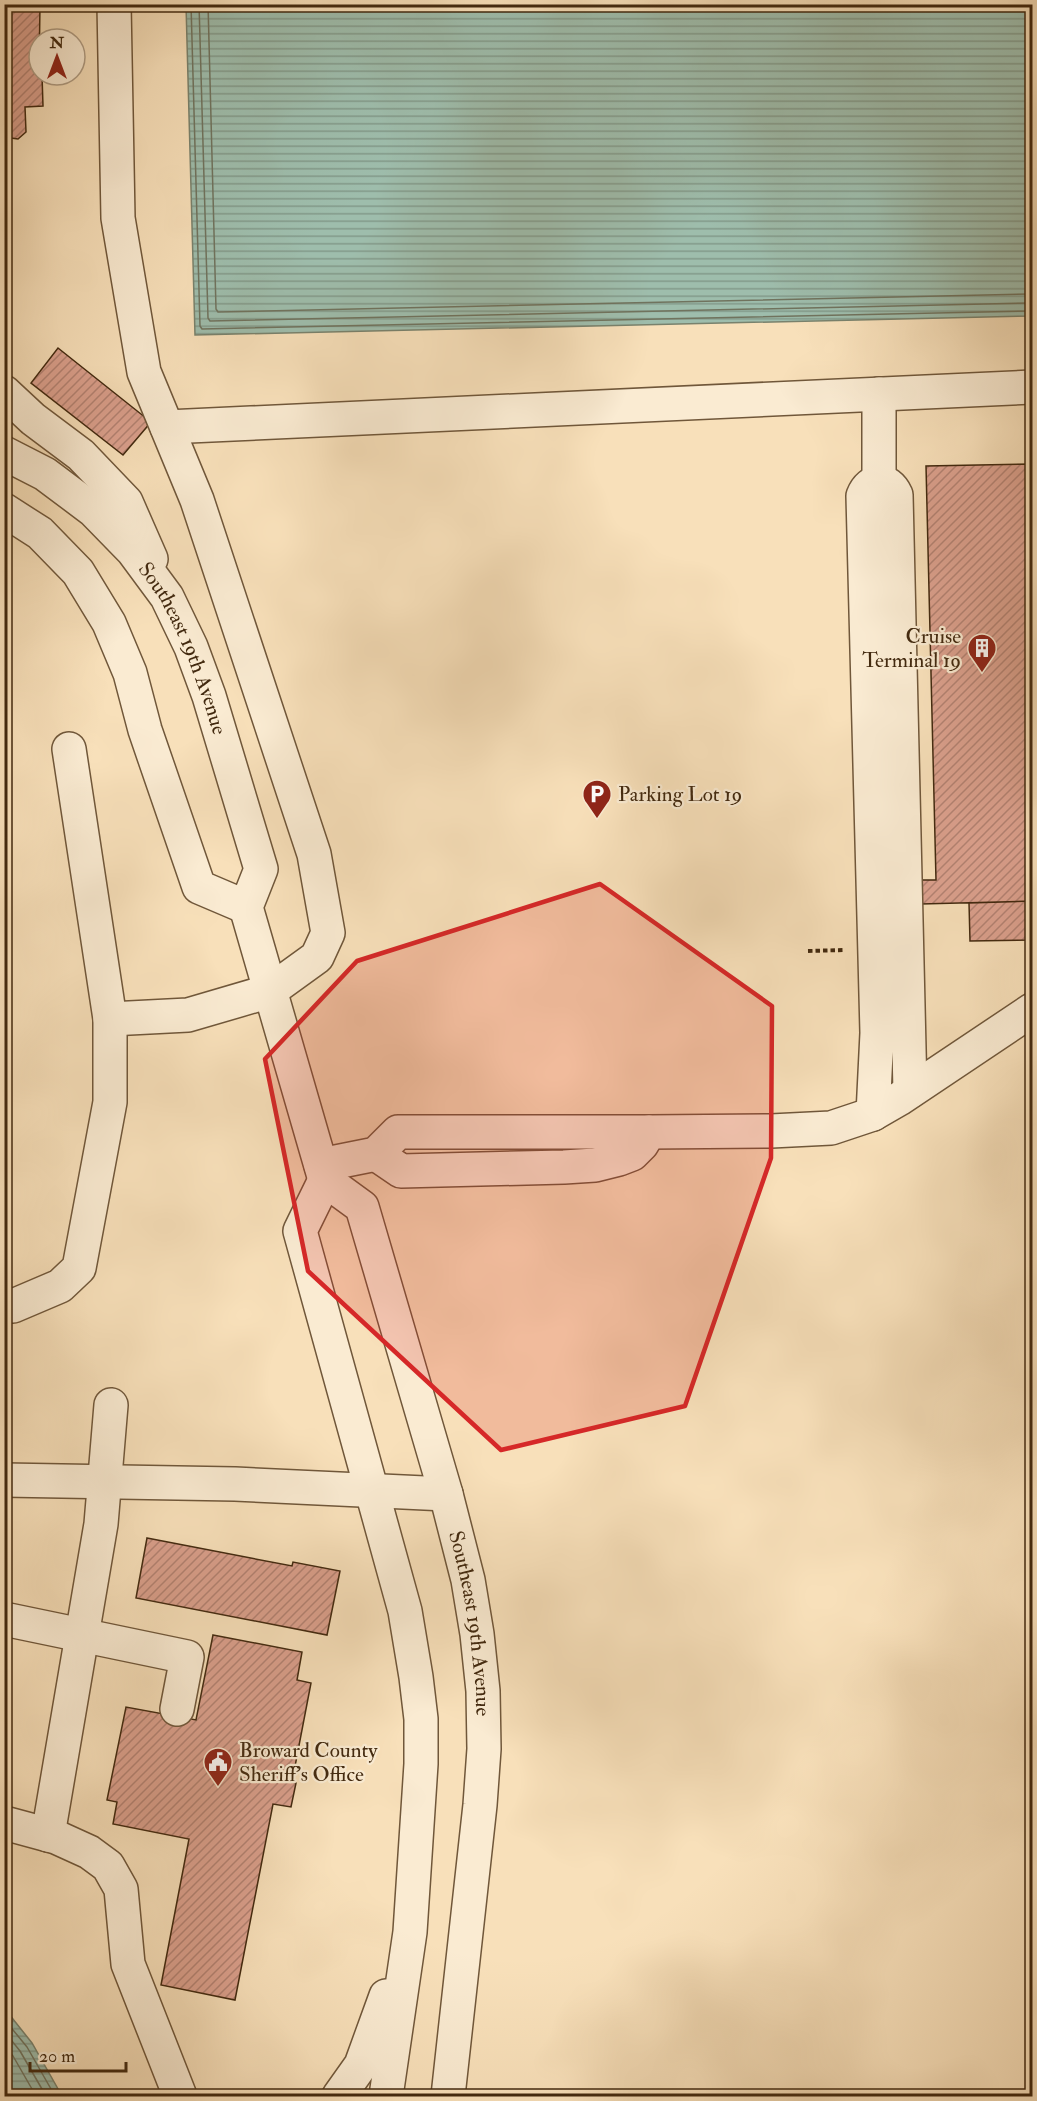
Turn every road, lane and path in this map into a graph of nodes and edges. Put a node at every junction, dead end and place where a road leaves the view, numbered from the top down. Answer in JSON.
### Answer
{"nodes":[{"id":1,"x":114,"y":4,"type":"edge"},
{"id":2,"x":1032,"y":387,"type":"edge"},
{"id":3,"x":4,"y":392,"type":"edge"},
{"id":4,"x":879,"y":394,"type":"junction"},
{"id":5,"x":167,"y":427,"type":"junction"},
{"id":6,"x":4,"y":453,"type":"edge"},
{"id":7,"x":871,"y":488,"type":"junction"},
{"id":8,"x":4,"y":510,"type":"edge"},
{"id":9,"x":167,"y":597,"type":"junction"},
{"id":10,"x":69,"y":749,"type":"dead end"},
{"id":11,"x":246,"y":907,"type":"junction"},
{"id":12,"x":844,"y":950,"type":"dead end"},
{"id":13,"x":808,"y":951,"type":"dead end"},
{"id":14,"x":270,"y":990,"type":"junction"},
{"id":15,"x":1032,"y":1010,"type":"edge"},
{"id":16,"x":110,"y":1019,"type":"junction"},
{"id":17,"x":910,"y":1091,"type":"junction"},
{"id":18,"x":873,"y":1114,"type":"junction"},
{"id":19,"x":323,"y":1172,"type":"junction"},
{"id":20,"x":4,"y":1306,"type":"edge"},
{"id":21,"x":111,"y":1405,"type":"dead end"},
{"id":22,"x":4,"y":1480,"type":"edge"},
{"id":23,"x":105,"y":1482,"type":"junction"},
{"id":24,"x":371,"y":1491,"type":"junction"},
{"id":25,"x":446,"y":1494,"type":"junction"},
{"id":26,"x":4,"y":1619,"type":"edge"},
{"id":27,"x":82,"y":1635,"type":"junction"},
{"id":28,"x":177,"y":1709,"type":"dead end"},
{"id":29,"x":4,"y":1823,"type":"edge"},
{"id":30,"x":48,"y":1835,"type":"junction"},
{"id":31,"x":410,"y":1932,"type":"junction"},
{"id":32,"x":180,"y":2097,"type":"edge"},
{"id":33,"x":339,"y":2097,"type":"edge"},
{"id":34,"x":386,"y":2097,"type":"edge"},
{"id":35,"x":448,"y":2097,"type":"edge"}],
"edges":[{"from":1,"to":5,"type":"street"},
{"from":2,"to":4,"type":"street"},
{"from":3,"to":9,"type":"street"},
{"from":4,"to":5,"type":"street"},
{"from":4,"to":7,"type":"street"},
{"from":5,"to":14,"type":"street"},
{"from":6,"to":9,"type":"street","name":"Southeast 19th Avenue"},
{"from":7,"to":17,"type":"street"},
{"from":7,"to":18,"type":"street"},
{"from":8,"to":11,"type":"street"},
{"from":9,"to":11,"type":"street","name":"Southeast 19th Avenue"},
{"from":10,"to":16,"type":"street"},
{"from":11,"to":14,"type":"street"},
{"from":12,"to":13,"type":"path"},
{"from":14,"to":16,"type":"street"},
{"from":14,"to":19,"type":"street"},
{"from":15,"to":17,"type":"street"},
{"from":16,"to":20,"type":"street"},
{"from":17,"to":18,"type":"street"},
{"from":18,"to":19,"type":"street"},
{"from":19,"to":24,"type":"street"},
{"from":19,"to":25,"type":"street","name":"Southeast 19th Avenue"},
{"from":21,"to":23,"type":"street"},
{"from":22,"to":23,"type":"street"},
{"from":23,"to":24,"type":"street"},
{"from":23,"to":27,"type":"street"},
{"from":24,"to":25,"type":"street"},
{"from":24,"to":31,"type":"street"},
{"from":25,"to":35,"type":"street","name":"Southeast 19th Avenue"},
{"from":26,"to":27,"type":"street"},
{"from":27,"to":28,"type":"street"},
{"from":27,"to":30,"type":"street"},
{"from":29,"to":30,"type":"street"},
{"from":30,"to":32,"type":"street"},
{"from":31,"to":33,"type":"street"},
{"from":31,"to":34,"type":"street"}]}
